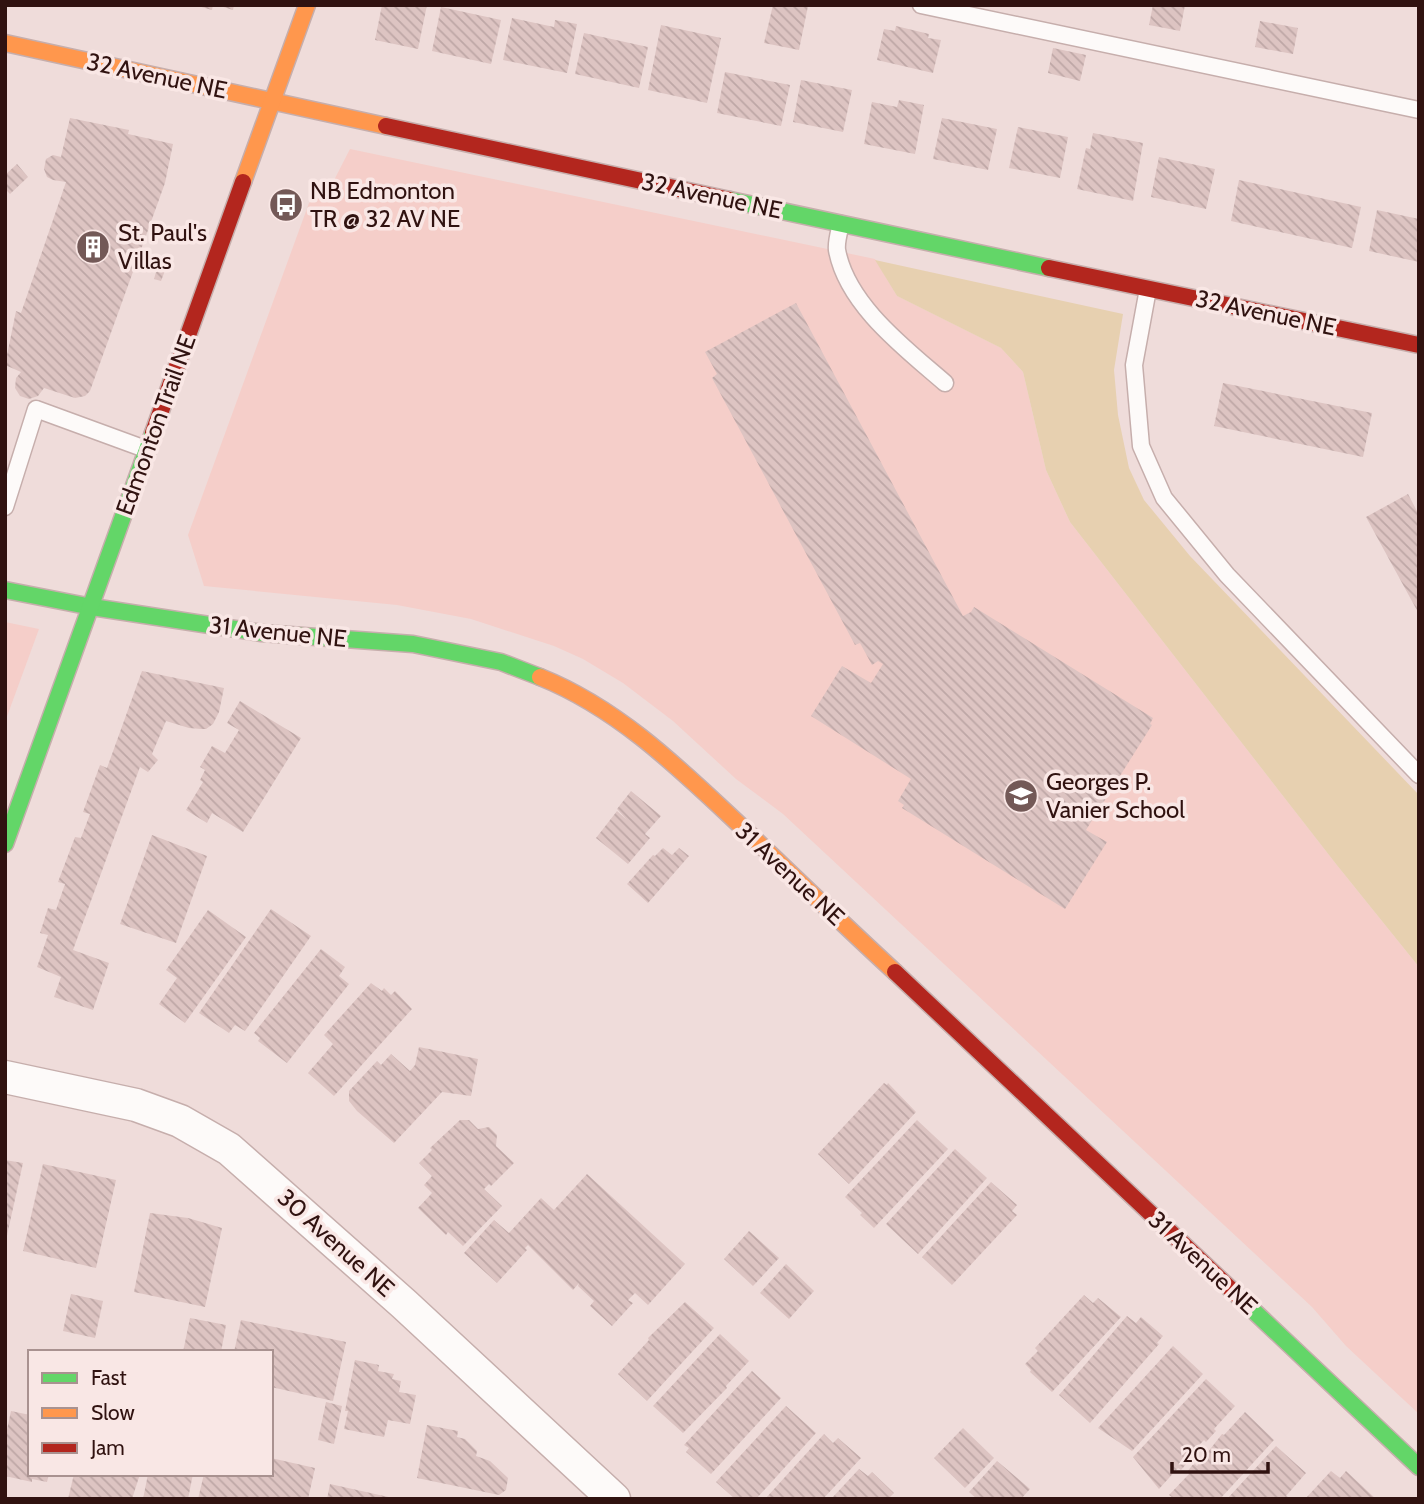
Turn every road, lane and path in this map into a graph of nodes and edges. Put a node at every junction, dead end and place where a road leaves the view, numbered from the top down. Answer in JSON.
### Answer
{"nodes":[{"id":1,"x":307,"y":5,"type":"edge"},
{"id":2,"x":920,"y":5,"type":"edge"},
{"id":3,"x":5,"y":43,"type":"edge"},
{"id":4,"x":273,"y":101,"type":"junction"},
{"id":5,"x":1419,"y":110,"type":"edge"},
{"id":6,"x":841,"y":224,"type":"junction"},
{"id":7,"x":1148,"y":289,"type":"junction"},
{"id":8,"x":1419,"y":345,"type":"edge"},
{"id":9,"x":945,"y":383,"type":"dead end"},
{"id":10,"x":148,"y":450,"type":"junction"},
{"id":11,"x":5,"y":507,"type":"edge"},
{"id":12,"x":5,"y":590,"type":"edge"},
{"id":13,"x":92,"y":607,"type":"junction"},
{"id":14,"x":1419,"y":775,"type":"edge"},
{"id":15,"x":5,"y":844,"type":"edge"},
{"id":16,"x":5,"y":1077,"type":"edge"},
{"id":17,"x":1419,"y":1467,"type":"edge"},
{"id":18,"x":614,"y":1499,"type":"edge"}],
"edges":[{"from":1,"to":4,"type":"street","name":"Edmonton Trail NE"},
{"from":2,"to":5,"type":"lane"},
{"from":3,"to":4,"type":"street","name":"32 Avenue NE"},
{"from":4,"to":6,"type":"street","name":"32 Avenue NE"},
{"from":4,"to":10,"type":"street","name":"Edmonton Trail NE"},
{"from":6,"to":7,"type":"street","name":"32 Avenue NE"},
{"from":6,"to":9,"type":"lane"},
{"from":7,"to":8,"type":"street","name":"32 Avenue NE"},
{"from":7,"to":14,"type":"lane"},
{"from":10,"to":11,"type":"lane"},
{"from":10,"to":13,"type":"street","name":"Edmonton Trail NE"},
{"from":12,"to":13,"type":"street","name":"31 Avenue NE"},
{"from":13,"to":15,"type":"street","name":"Edmonton Trail NE"},
{"from":13,"to":17,"type":"street","name":"31 Avenue NE"},
{"from":16,"to":18,"type":"street","name":"30 Avenue NE"}]}
